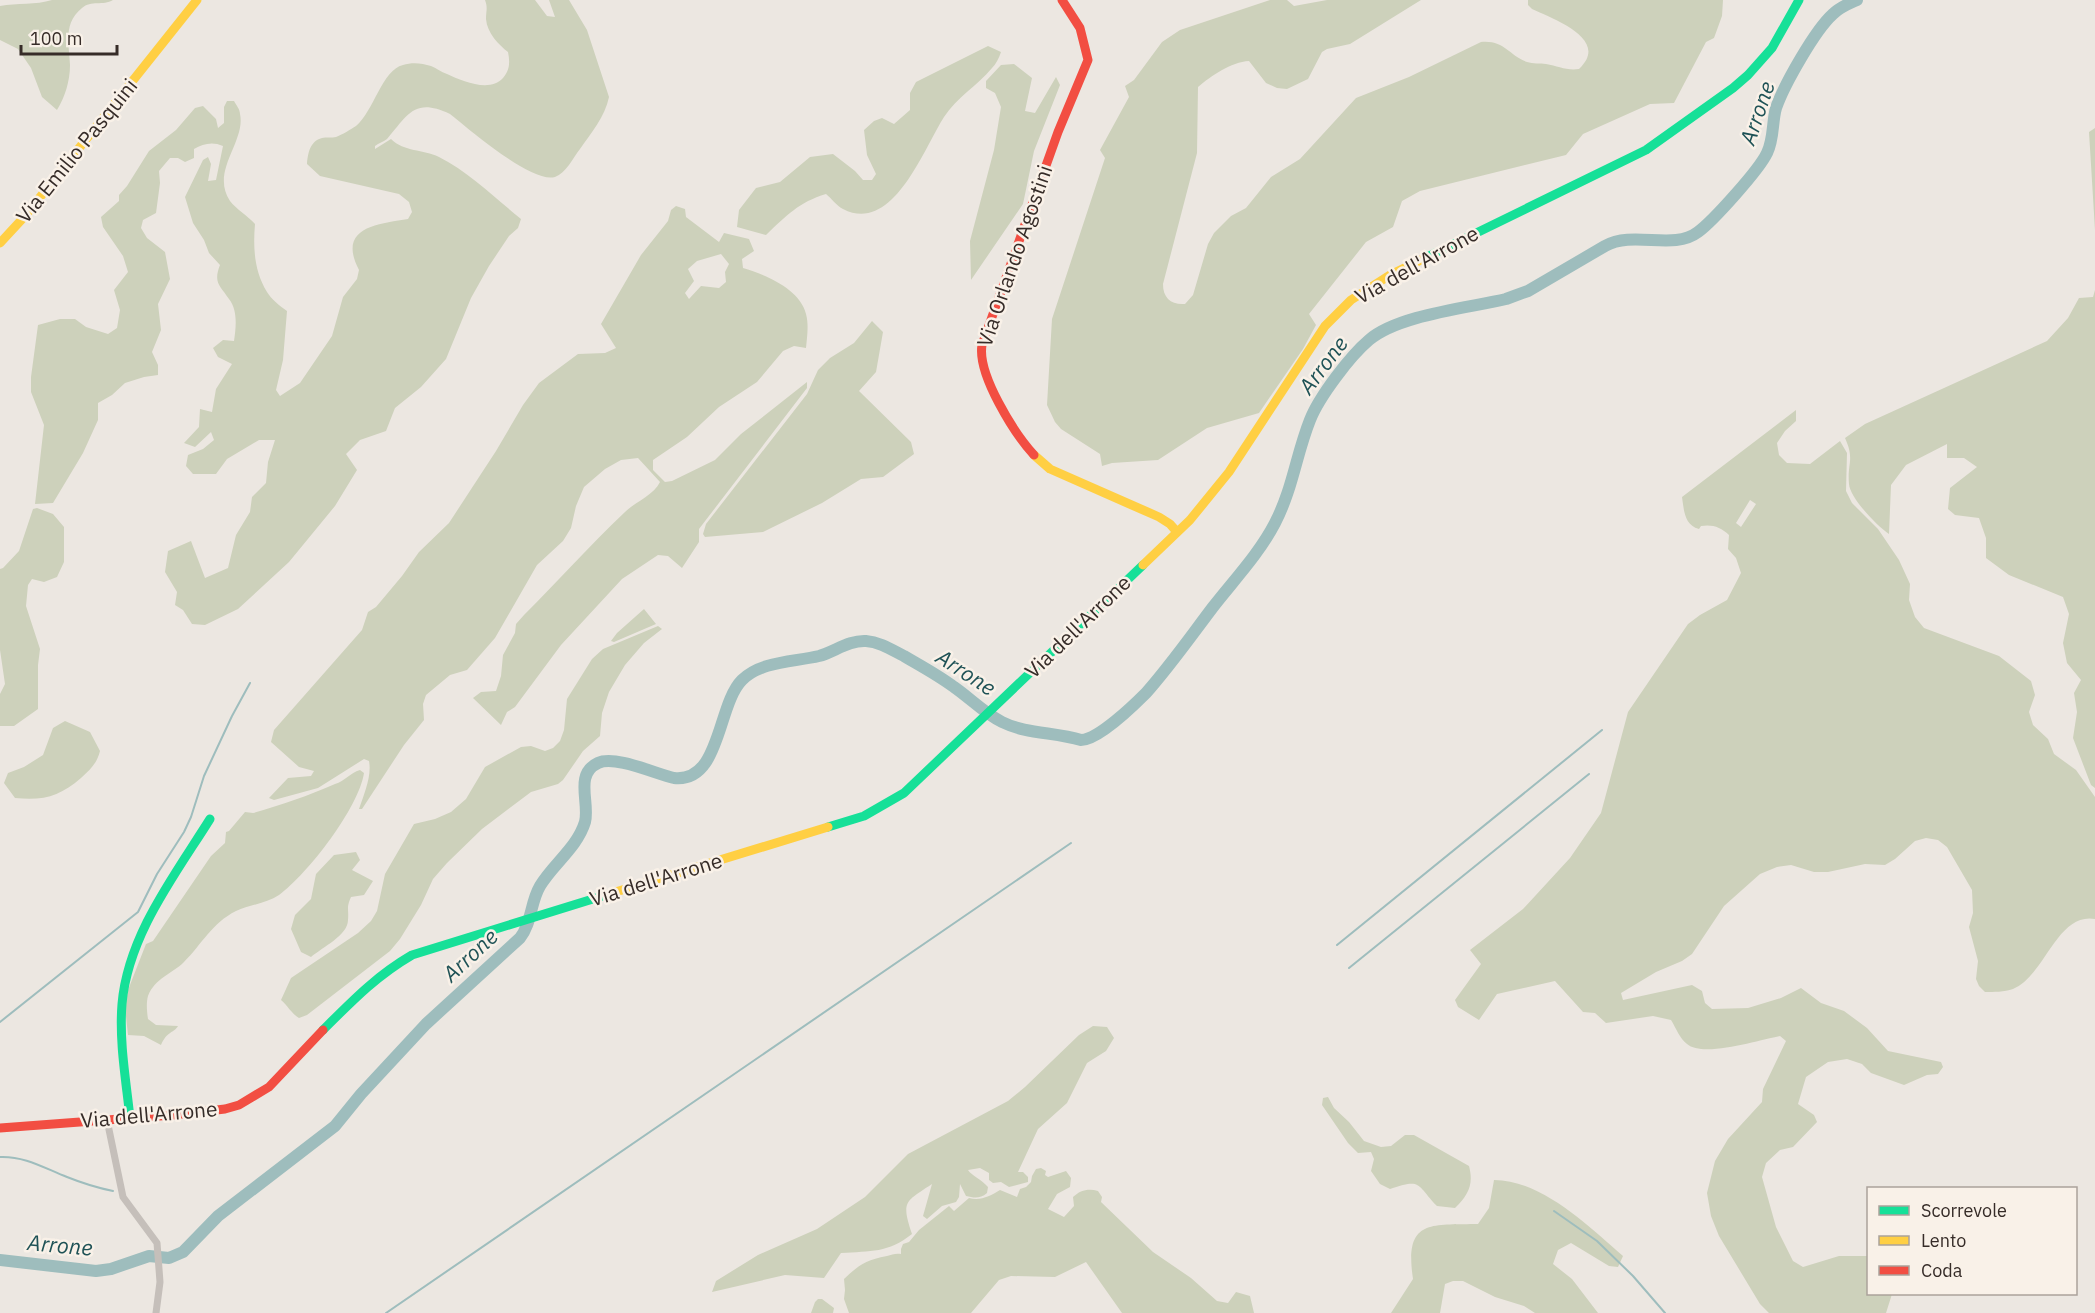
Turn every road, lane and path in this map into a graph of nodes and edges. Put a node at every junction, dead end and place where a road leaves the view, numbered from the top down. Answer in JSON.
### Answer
{"nodes":[{"id":1,"x":197,"y":0,"type":"edge"},
{"id":2,"x":1062,"y":0,"type":"edge"},
{"id":3,"x":1799,"y":0,"type":"edge"},
{"id":4,"x":0,"y":243,"type":"edge"},
{"id":5,"x":1177,"y":532,"type":"junction"},
{"id":6,"x":210,"y":819,"type":"dead end"},
{"id":7,"x":130,"y":1118,"type":"junction"},
{"id":8,"x":107,"y":1120,"type":"junction"},
{"id":9,"x":0,"y":1128,"type":"edge"},
{"id":10,"x":156,"y":1313,"type":"edge"}],
"edges":[{"from":1,"to":4,"type":"street","name":"Via Emilio Pasquini"},
{"from":2,"to":5,"type":"street","name":"Via Orlando Agostini"},
{"from":3,"to":5,"type":"street","name":"Via dell'Arrone"},
{"from":5,"to":7,"type":"street","name":"Via dell'Arrone"},
{"from":6,"to":7,"type":"street"},
{"from":7,"to":8,"type":"street","name":"Via dell'Arrone"},
{"from":8,"to":9,"type":"street","name":"Via dell'Arrone"},
{"from":8,"to":10,"type":"street"}]}
